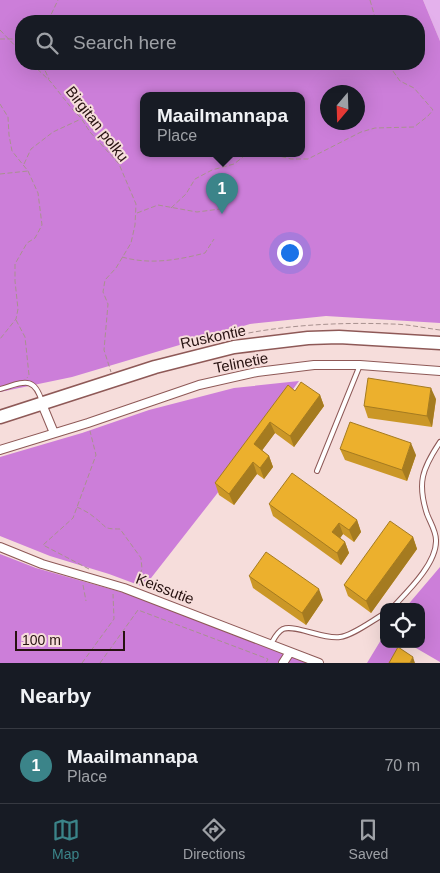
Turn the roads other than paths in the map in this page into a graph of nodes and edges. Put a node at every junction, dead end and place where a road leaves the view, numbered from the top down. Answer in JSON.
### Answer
{"nodes":[{"id":1,"x":440,"y":343,"type":"edge"},
{"id":2,"x":360,"y":365,"type":"junction"},
{"id":3,"x":440,"y":372,"type":"edge"},
{"id":4,"x":0,"y":389,"type":"edge"},
{"id":5,"x":42,"y":404,"type":"junction"},
{"id":6,"x":0,"y":417,"type":"edge"},
{"id":7,"x":54,"y":433,"type":"junction"},
{"id":8,"x":440,"y":442,"type":"edge"},
{"id":9,"x":0,"y":450,"type":"edge"},
{"id":10,"x":317,"y":471,"type":"dead end"},
{"id":11,"x":0,"y":547,"type":"edge"},
{"id":12,"x":397,"y":603,"type":"edge"},
{"id":13,"x":380,"y":616,"type":"edge"},
{"id":14,"x":271,"y":644,"type":"junction"},
{"id":15,"x":290,"y":652,"type":"junction"},
{"id":16,"x":283,"y":663,"type":"edge"},
{"id":17,"x":319,"y":663,"type":"edge"}],
"edges":[{"from":1,"to":5,"type":"main road","name":"Ruskontie"},
{"from":2,"to":3,"type":"street","name":"Telinetie"},
{"from":2,"to":7,"type":"street","name":"Telinetie"},
{"from":2,"to":10,"type":"lane"},
{"from":4,"to":5,"type":"lane"},
{"from":5,"to":6,"type":"main road","name":"Ruskontie"},
{"from":5,"to":7,"type":"street"},
{"from":7,"to":9,"type":"street","name":"Telinetie"},
{"from":8,"to":12,"type":"lane"},
{"from":11,"to":14,"type":"street","name":"Keissutie"},
{"from":13,"to":14,"type":"lane"},
{"from":14,"to":15,"type":"street","name":"Keissutie"},
{"from":15,"to":16,"type":"street"},
{"from":15,"to":17,"type":"street","name":"Keissutie"}]}
